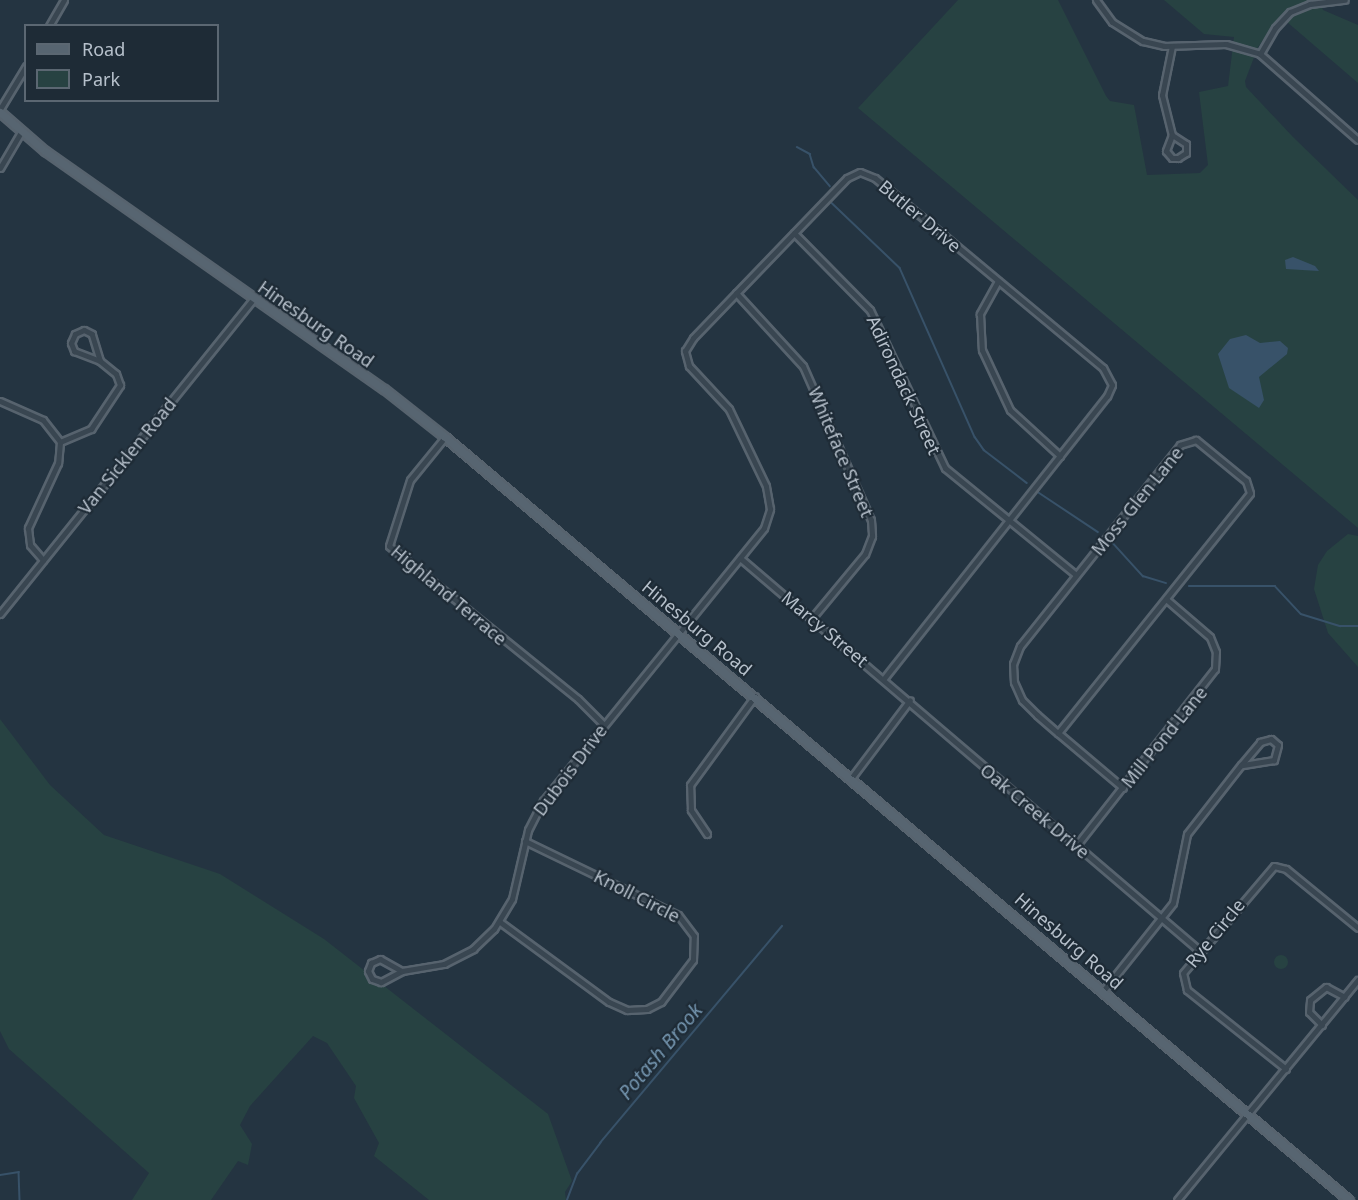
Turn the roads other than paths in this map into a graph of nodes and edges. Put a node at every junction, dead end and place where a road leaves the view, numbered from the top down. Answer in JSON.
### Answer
{"nodes":[{"id":1,"x":64,"y":0,"type":"edge"},
{"id":2,"x":1096,"y":0,"type":"edge"},
{"id":3,"x":1345,"y":0,"type":"edge"},
{"id":4,"x":50,"y":24,"type":"edge"},
{"id":5,"x":1172,"y":46,"type":"junction"},
{"id":6,"x":1260,"y":54,"type":"junction"},
{"id":7,"x":24,"y":69,"type":"edge"},
{"id":8,"x":0,"y":111,"type":"edge"},
{"id":9,"x":21,"y":132,"type":"junction"},
{"id":10,"x":1172,"y":135,"type":"junction"},
{"id":11,"x":1358,"y":140,"type":"edge"},
{"id":12,"x":0,"y":168,"type":"edge"},
{"id":13,"x":794,"y":233,"type":"junction"},
{"id":14,"x":998,"y":281,"type":"junction"},
{"id":15,"x":736,"y":293,"type":"junction"},
{"id":16,"x":254,"y":298,"type":"junction"},
{"id":17,"x":100,"y":361,"type":"junction"},
{"id":18,"x":0,"y":394,"type":"edge"},
{"id":19,"x":0,"y":401,"type":"edge"},
{"id":20,"x":445,"y":437,"type":"junction"},
{"id":21,"x":60,"y":442,"type":"junction"},
{"id":22,"x":1060,"y":456,"type":"junction"},
{"id":23,"x":1008,"y":522,"type":"junction"},
{"id":24,"x":740,"y":558,"type":"junction"},
{"id":25,"x":44,"y":560,"type":"junction"},
{"id":26,"x":1076,"y":576,"type":"junction"},
{"id":27,"x":1166,"y":599,"type":"junction"},
{"id":28,"x":0,"y":614,"type":"edge"},
{"id":29,"x":812,"y":618,"type":"junction"},
{"id":30,"x":679,"y":631,"type":"junction"},
{"id":31,"x":884,"y":678,"type":"junction"},
{"id":32,"x":755,"y":696,"type":"junction"},
{"id":33,"x":910,"y":700,"type":"junction"},
{"id":34,"x":604,"y":725,"type":"junction"},
{"id":35,"x":1058,"y":733,"type":"junction"},
{"id":36,"x":1241,"y":765,"type":"junction"},
{"id":37,"x":852,"y":777,"type":"junction"},
{"id":38,"x":1123,"y":788,"type":"junction"},
{"id":39,"x":707,"y":834,"type":"dead end"},
{"id":40,"x":525,"y":841,"type":"junction"},
{"id":41,"x":1076,"y":846,"type":"junction"},
{"id":42,"x":1161,"y":918,"type":"junction"},
{"id":43,"x":500,"y":922,"type":"junction"},
{"id":44,"x":1358,"y":928,"type":"edge"},
{"id":45,"x":1200,"y":951,"type":"junction"},
{"id":46,"x":402,"y":971,"type":"junction"},
{"id":47,"x":1358,"y":980,"type":"edge"},
{"id":48,"x":1103,"y":991,"type":"junction"},
{"id":49,"x":1344,"y":997,"type":"junction"},
{"id":50,"x":1322,"y":1025,"type":"junction"},
{"id":51,"x":1286,"y":1069,"type":"junction"},
{"id":52,"x":1248,"y":1114,"type":"junction"},
{"id":53,"x":1177,"y":1200,"type":"edge"},
{"id":54,"x":1349,"y":1200,"type":"edge"}],
"edges":[{"from":1,"to":4,"type":"street"},
{"from":2,"to":5,"type":"street"},
{"from":3,"to":6,"type":"street"},
{"from":5,"to":6,"type":"street"},
{"from":5,"to":10,"type":"street"},
{"from":6,"to":11,"type":"street"},
{"from":7,"to":8,"type":"street"},
{"from":8,"to":9,"type":"main road","name":"Hinesburg Road"},
{"from":9,"to":12,"type":"street"},
{"from":9,"to":16,"type":"main road","name":"Hinesburg Road"},
{"from":10,"to":10,"type":"street"},
{"from":13,"to":14,"type":"street","name":"Butler Drive"},
{"from":13,"to":15,"type":"street","name":"Butler Drive"},
{"from":13,"to":23,"type":"street","name":"Adirondack Street"},
{"from":14,"to":22,"type":"street"},
{"from":14,"to":22,"type":"street","name":"Butler Drive"},
{"from":15,"to":24,"type":"street","name":"Butler Drive"},
{"from":15,"to":29,"type":"street","name":"Whiteface Street"},
{"from":16,"to":20,"type":"main road","name":"Hinesburg Road"},
{"from":16,"to":25,"type":"street","name":"Van Sicklen Road"},
{"from":17,"to":17,"type":"street"},
{"from":17,"to":21,"type":"street"},
{"from":18,"to":19,"type":"street"},
{"from":19,"to":21,"type":"street"},
{"from":20,"to":30,"type":"main road","name":"Hinesburg Road"},
{"from":20,"to":34,"type":"street","name":"Highland Terrace"},
{"from":21,"to":25,"type":"street"},
{"from":22,"to":23,"type":"street","name":"Butler Drive"},
{"from":23,"to":26,"type":"street","name":"Adirondack Street"},
{"from":23,"to":31,"type":"street","name":"Butler Drive"},
{"from":24,"to":29,"type":"street","name":"Marcy Street"},
{"from":24,"to":30,"type":"street","name":"Butler Drive"},
{"from":25,"to":28,"type":"street","name":"Van Sicklen Road"},
{"from":26,"to":27,"type":"street","name":"Moss Glen Lane"},
{"from":26,"to":35,"type":"street","name":"Moss Glen Lane"},
{"from":27,"to":35,"type":"street","name":"Moss Glen Lane"},
{"from":27,"to":38,"type":"street","name":"Mill Pond Lane"},
{"from":29,"to":31,"type":"street","name":"Marcy Street"},
{"from":30,"to":32,"type":"main road","name":"Hinesburg Road"},
{"from":30,"to":34,"type":"street","name":"Dubois Drive"},
{"from":31,"to":33,"type":"street","name":"Marcy Street"},
{"from":32,"to":37,"type":"main road","name":"Hinesburg Road"},
{"from":32,"to":39,"type":"street"},
{"from":33,"to":37,"type":"street"},
{"from":33,"to":41,"type":"street","name":"Oak Creek Drive"},
{"from":34,"to":40,"type":"street","name":"Dubois Drive"},
{"from":35,"to":38,"type":"street","name":"Moss Glen Lane"},
{"from":36,"to":36,"type":"street"},
{"from":36,"to":42,"type":"street"},
{"from":37,"to":48,"type":"main road","name":"Hinesburg Road"},
{"from":38,"to":41,"type":"street","name":"Mill Pond Lane"},
{"from":40,"to":43,"type":"street","name":"Dubois Drive"},
{"from":40,"to":43,"type":"street","name":"Knoll Circle"},
{"from":41,"to":42,"type":"street","name":"Oak Creek Drive"},
{"from":42,"to":45,"type":"street","name":"Oak Creek Drive"},
{"from":42,"to":48,"type":"street"},
{"from":43,"to":46,"type":"street","name":"Dubois Drive"},
{"from":44,"to":45,"type":"street","name":"Rye Circle"},
{"from":45,"to":51,"type":"street","name":"Rye Circle"},
{"from":46,"to":46,"type":"street","name":"Dubois Drive"},
{"from":47,"to":49,"type":"street"},
{"from":48,"to":52,"type":"main road","name":"Hinesburg Road"},
{"from":49,"to":50,"type":"street"},
{"from":49,"to":50,"type":"street"},
{"from":50,"to":51,"type":"street"},
{"from":51,"to":52,"type":"street"},
{"from":52,"to":53,"type":"street"},
{"from":52,"to":54,"type":"main road","name":"Hinesburg Road"}]}
